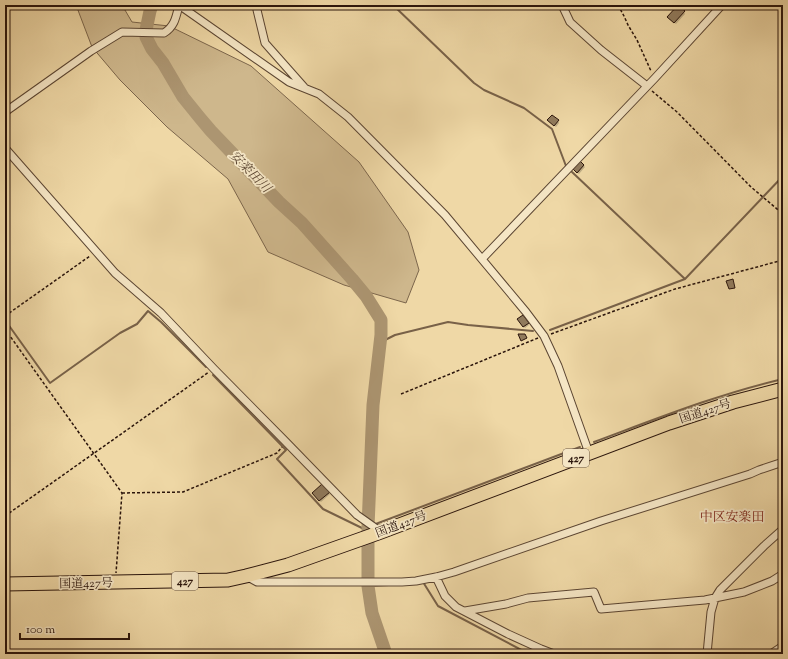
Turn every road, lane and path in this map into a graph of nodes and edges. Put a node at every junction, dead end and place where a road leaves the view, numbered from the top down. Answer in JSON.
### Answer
{"nodes":[{"id":1,"x":257,"y":5,"type":"edge"},
{"id":2,"x":562,"y":5,"type":"edge"},
{"id":3,"x":618,"y":5,"type":"edge"},
{"id":4,"x":722,"y":5,"type":"edge"},
{"id":5,"x":655,"y":78,"type":"junction"},
{"id":6,"x":647,"y":86,"type":"junction"},
{"id":7,"x":305,"y":88,"type":"junction"},
{"id":8,"x":5,"y":112,"type":"edge"},
{"id":9,"x":5,"y":148,"type":"edge"},
{"id":10,"x":783,"y":214,"type":"edge"},
{"id":11,"x":96,"y":252,"type":"junction"},
{"id":12,"x":482,"y":259,"type":"junction"},
{"id":13,"x":783,"y":260,"type":"edge"},
{"id":14,"x":5,"y":316,"type":"edge"},
{"id":15,"x":5,"y":329,"type":"edge"},
{"id":16,"x":544,"y":336,"type":"junction"},
{"id":17,"x":214,"y":369,"type":"junction"},
{"id":18,"x":783,"y":389,"type":"edge"},
{"id":19,"x":401,"y":394,"type":"dead end"},
{"id":20,"x":282,"y":448,"type":"dead end"},
{"id":21,"x":590,"y":453,"type":"junction"},
{"id":22,"x":94,"y":454,"type":"junction"},
{"id":23,"x":783,"y":462,"type":"edge"},
{"id":24,"x":122,"y":493,"type":"junction"},
{"id":25,"x":5,"y":516,"type":"edge"},
{"id":26,"x":783,"y":529,"type":"edge"},
{"id":27,"x":375,"y":531,"type":"junction"},
{"id":28,"x":783,"y":574,"type":"edge"},
{"id":29,"x":246,"y":576,"type":"junction"},
{"id":30,"x":436,"y":577,"type":"junction"},
{"id":31,"x":116,"y":582,"type":"junction"},
{"id":32,"x":5,"y":584,"type":"edge"},
{"id":33,"x":715,"y":598,"type":"junction"},
{"id":34,"x":465,"y":611,"type":"junction"},
{"id":35,"x":783,"y":646,"type":"edge"},
{"id":36,"x":554,"y":654,"type":"edge"},
{"id":37,"x":708,"y":654,"type":"edge"},
{"id":38,"x":771,"y":654,"type":"edge"}],
"edges":[{"from":1,"to":7,"type":"street"},
{"from":2,"to":6,"type":"street"},
{"from":3,"to":5,"type":"path"},
{"from":4,"to":5,"type":"street"},
{"from":5,"to":6,"type":"street"},
{"from":6,"to":10,"type":"path"},
{"from":6,"to":12,"type":"street"},
{"from":7,"to":8,"type":"street"},
{"from":7,"to":12,"type":"street"},
{"from":9,"to":11,"type":"street"},
{"from":11,"to":14,"type":"path"},
{"from":11,"to":17,"type":"street"},
{"from":12,"to":16,"type":"street"},
{"from":13,"to":16,"type":"path"},
{"from":15,"to":22,"type":"path"},
{"from":16,"to":19,"type":"path"},
{"from":16,"to":21,"type":"street"},
{"from":17,"to":22,"type":"path"},
{"from":17,"to":27,"type":"street"},
{"from":18,"to":21,"type":"highway","name":"国道427号","number":"427"},
{"from":20,"to":24,"type":"path"},
{"from":21,"to":27,"type":"highway","name":"国道427号","number":"427"},
{"from":22,"to":24,"type":"path"},
{"from":22,"to":25,"type":"path"},
{"from":23,"to":30,"type":"street"},
{"from":24,"to":31,"type":"path"},
{"from":26,"to":33,"type":"street"},
{"from":27,"to":29,"type":"highway","name":"国道427号","number":"427"},
{"from":28,"to":33,"type":"street"},
{"from":29,"to":30,"type":"street"},
{"from":29,"to":31,"type":"highway","name":"国道427号","number":"427"},
{"from":30,"to":34,"type":"street"},
{"from":31,"to":32,"type":"highway","name":"国道427号","number":"427"},
{"from":33,"to":34,"type":"street"},
{"from":33,"to":37,"type":"street"},
{"from":34,"to":36,"type":"street"},
{"from":35,"to":38,"type":"street"}]}
